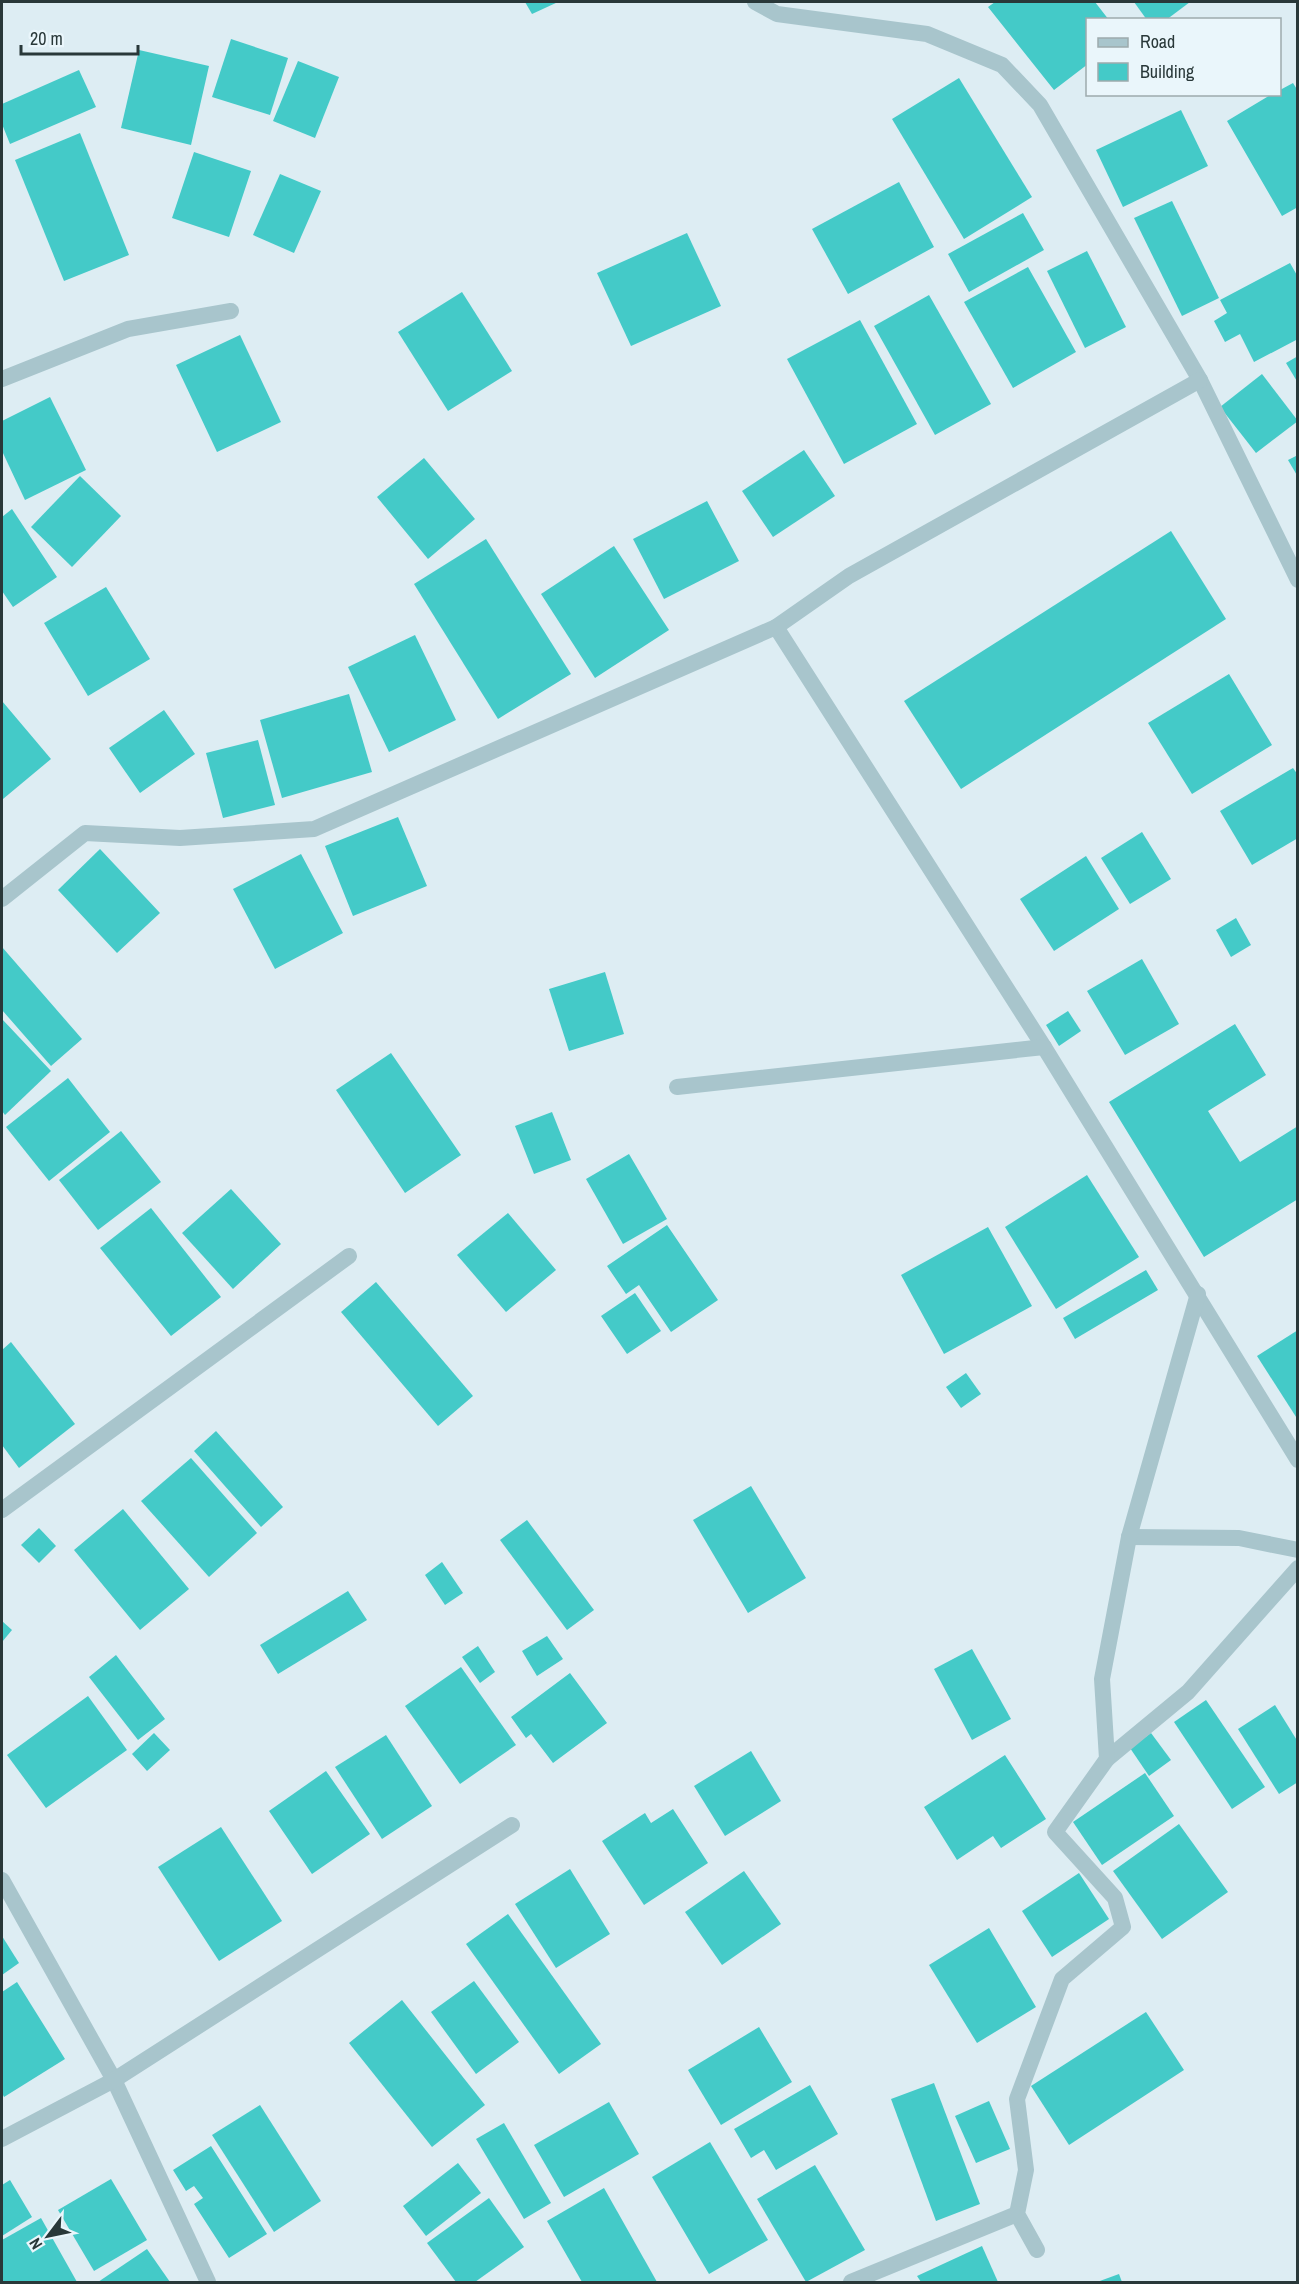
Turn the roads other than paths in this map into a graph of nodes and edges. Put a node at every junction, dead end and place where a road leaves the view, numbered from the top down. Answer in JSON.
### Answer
{"nodes":[{"id":1,"x":755,"y":2,"type":"edge"},
{"id":2,"x":231,"y":311,"type":"dead end"},
{"id":3,"x":2,"y":379,"type":"edge"},
{"id":4,"x":1200,"y":380,"type":"junction"},
{"id":5,"x":1298,"y":580,"type":"edge"},
{"id":6,"x":776,"y":627,"type":"junction"},
{"id":7,"x":2,"y":899,"type":"edge"},
{"id":8,"x":1044,"y":1047,"type":"junction"},
{"id":9,"x":677,"y":1087,"type":"dead end"},
{"id":10,"x":349,"y":1256,"type":"dead end"},
{"id":11,"x":1198,"y":1294,"type":"junction"},
{"id":12,"x":1298,"y":1460,"type":"edge"},
{"id":13,"x":2,"y":1510,"type":"edge"},
{"id":14,"x":1129,"y":1537,"type":"junction"},
{"id":15,"x":1298,"y":1550,"type":"edge"},
{"id":16,"x":1298,"y":1568,"type":"edge"},
{"id":17,"x":1107,"y":1759,"type":"junction"},
{"id":18,"x":512,"y":1826,"type":"dead end"},
{"id":19,"x":2,"y":1880,"type":"edge"},
{"id":20,"x":114,"y":2080,"type":"junction"},
{"id":21,"x":2,"y":2139,"type":"edge"},
{"id":22,"x":1017,"y":2214,"type":"junction"},
{"id":23,"x":1037,"y":2250,"type":"dead end"},
{"id":24,"x":208,"y":2283,"type":"edge"},
{"id":25,"x":851,"y":2283,"type":"edge"}],
"edges":[{"from":1,"to":4,"type":"street"},
{"from":2,"to":3,"type":"street"},
{"from":4,"to":5,"type":"street"},
{"from":4,"to":6,"type":"street"},
{"from":6,"to":7,"type":"street"},
{"from":6,"to":8,"type":"street"},
{"from":8,"to":9,"type":"street"},
{"from":8,"to":11,"type":"street"},
{"from":10,"to":13,"type":"street"},
{"from":11,"to":12,"type":"street"},
{"from":11,"to":14,"type":"street"},
{"from":14,"to":15,"type":"street"},
{"from":14,"to":17,"type":"street"},
{"from":16,"to":17,"type":"street"},
{"from":17,"to":22,"type":"street"},
{"from":18,"to":20,"type":"street"},
{"from":19,"to":20,"type":"street"},
{"from":20,"to":21,"type":"street"},
{"from":20,"to":24,"type":"street"},
{"from":22,"to":23,"type":"street"},
{"from":22,"to":25,"type":"street"}]}
